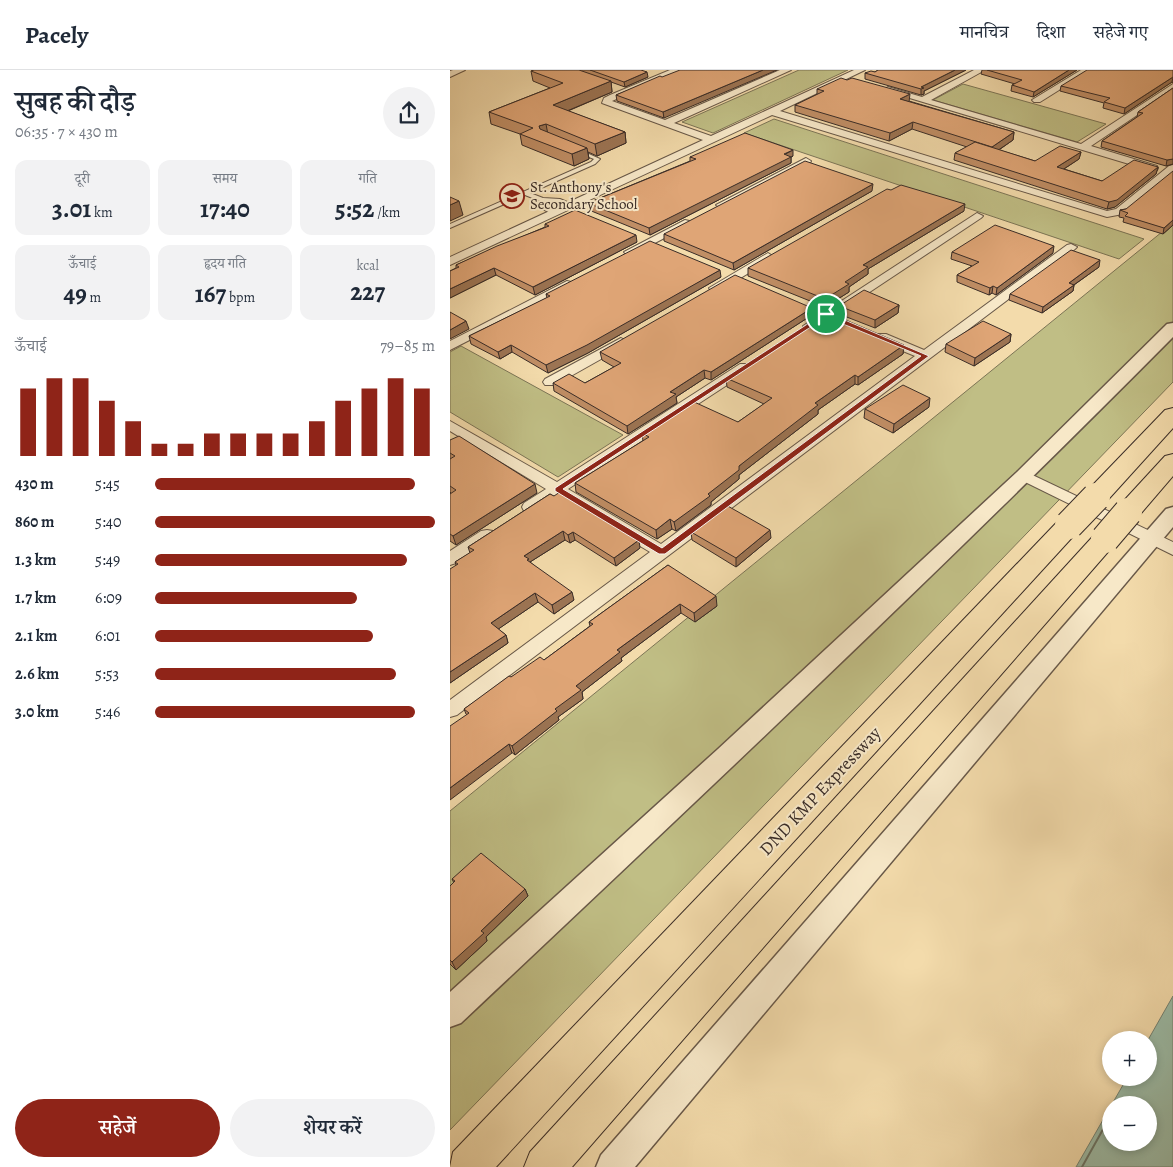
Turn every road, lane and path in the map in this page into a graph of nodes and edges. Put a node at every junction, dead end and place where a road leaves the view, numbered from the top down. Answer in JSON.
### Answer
{"nodes":[{"id":1,"x":461,"y":70,"type":"edge"},
{"id":2,"x":678,"y":70,"type":"edge"},
{"id":3,"x":786,"y":70,"type":"edge"},
{"id":4,"x":861,"y":70,"type":"edge"},
{"id":5,"x":981,"y":70,"type":"edge"},
{"id":6,"x":1088,"y":70,"type":"edge"},
{"id":7,"x":450,"y":74,"type":"edge"},
{"id":8,"x":844,"y":78,"type":"junction"},
{"id":9,"x":857,"y":81,"type":"edge"},
{"id":10,"x":606,"y":86,"type":"edge"},
{"id":11,"x":876,"y":87,"type":"edge"},
{"id":12,"x":1173,"y":87,"type":"edge"},
{"id":13,"x":624,"y":92,"type":"junction"},
{"id":14,"x":923,"y":100,"type":"junction"},
{"id":15,"x":1037,"y":100,"type":"edge"},
{"id":16,"x":770,"y":111,"type":"junction"},
{"id":17,"x":665,"y":124,"type":"junction"},
{"id":18,"x":711,"y":139,"type":"junction"},
{"id":19,"x":1083,"y":147,"type":"junction"},
{"id":20,"x":571,"y":148,"type":"edge"},
{"id":21,"x":806,"y":161,"type":"edge"},
{"id":22,"x":1170,"y":170,"type":"edge"},
{"id":23,"x":526,"y":193,"type":"junction"},
{"id":24,"x":542,"y":200,"type":"junction"},
{"id":25,"x":569,"y":206,"type":"junction"},
{"id":26,"x":711,"y":210,"type":"edge"},
{"id":27,"x":554,"y":212,"type":"junction"},
{"id":28,"x":583,"y":213,"type":"edge"},
{"id":29,"x":977,"y":216,"type":"dead end"},
{"id":30,"x":694,"y":219,"type":"edge"},
{"id":31,"x":450,"y":226,"type":"edge"},
{"id":32,"x":634,"y":234,"type":"edge"},
{"id":33,"x":650,"y":241,"type":"junction"},
{"id":34,"x":1071,"y":247,"type":"dead end"},
{"id":35,"x":667,"y":248,"type":"edge"},
{"id":36,"x":778,"y":252,"type":"edge"},
{"id":37,"x":451,"y":259,"type":"edge"},
{"id":38,"x":616,"y":260,"type":"edge"},
{"id":39,"x":718,"y":269,"type":"edge"},
{"id":40,"x":735,"y":276,"type":"junction"},
{"id":41,"x":581,"y":278,"type":"edge"},
{"id":42,"x":753,"y":284,"type":"edge"},
{"id":43,"x":701,"y":296,"type":"edge"},
{"id":44,"x":821,"y":312,"type":"junction"},
{"id":45,"x":844,"y":322,"type":"edge"},
{"id":46,"x":1173,"y":328,"type":"edge"},
{"id":47,"x":871,"y":333,"type":"edge"},
{"id":48,"x":634,"y":334,"type":"edge"},
{"id":49,"x":793,"y":336,"type":"edge"},
{"id":50,"x":450,"y":346,"type":"edge"},
{"id":51,"x":926,"y":356,"type":"junction"},
{"id":52,"x":753,"y":362,"type":"edge"},
{"id":53,"x":550,"y":382,"type":"dead end"},
{"id":54,"x":1173,"y":415,"type":"edge"},
{"id":55,"x":454,"y":433,"type":"edge"},
{"id":56,"x":1173,"y":461,"type":"edge"},
{"id":57,"x":1024,"y":476,"type":"junction"},
{"id":58,"x":558,"y":489,"type":"junction"},
{"id":59,"x":1173,"y":514,"type":"edge"},
{"id":60,"x":516,"y":516,"type":"edge"},
{"id":61,"x":500,"y":527,"type":"edge"},
{"id":62,"x":1163,"y":545,"type":"edge"},
{"id":63,"x":662,"y":552,"type":"junction"},
{"id":64,"x":450,"y":559,"type":"edge"},
{"id":65,"x":450,"y":710,"type":"edge"},
{"id":66,"x":450,"y":1012,"type":"edge"},
{"id":67,"x":468,"y":1167,"type":"edge"},
{"id":68,"x":545,"y":1167,"type":"edge"},
{"id":69,"x":613,"y":1167,"type":"edge"}],
"edges":[{"from":1,"to":7,"type":"street"},
{"from":2,"to":13,"type":"street"},
{"from":3,"to":17,"type":"street"},
{"from":4,"to":8,"type":"street"},
{"from":5,"to":14,"type":"street"},
{"from":6,"to":15,"type":"street"},
{"from":8,"to":9,"type":"street"},
{"from":8,"to":16,"type":"street"},
{"from":10,"to":13,"type":"street"},
{"from":11,"to":14,"type":"street"},
{"from":12,"to":19,"type":"street"},
{"from":13,"to":17,"type":"street"},
{"from":14,"to":19,"type":"street"},
{"from":16,"to":18,"type":"street"},
{"from":16,"to":22,"type":"street"},
{"from":17,"to":18,"type":"street"},
{"from":18,"to":25,"type":"street"},
{"from":19,"to":22,"type":"street"},
{"from":20,"to":23,"type":"lane"},
{"from":21,"to":26,"type":"street"},
{"from":23,"to":24,"type":"lane"},
{"from":23,"to":31,"type":"lane"},
{"from":24,"to":25,"type":"lane"},
{"from":24,"to":27,"type":"lane"},
{"from":25,"to":27,"type":"street"},
{"from":25,"to":28,"type":"street"},
{"from":27,"to":37,"type":"street"},
{"from":29,"to":44,"type":"street"},
{"from":30,"to":33,"type":"street"},
{"from":32,"to":33,"type":"street"},
{"from":33,"to":35,"type":"street"},
{"from":33,"to":38,"type":"street"},
{"from":34,"to":51,"type":"street"},
{"from":36,"to":40,"type":"street"},
{"from":39,"to":40,"type":"street"},
{"from":40,"to":42,"type":"street"},
{"from":40,"to":43,"type":"street"},
{"from":41,"to":50,"type":"street"},
{"from":44,"to":45,"type":"street"},
{"from":44,"to":49,"type":"street"},
{"from":46,"to":57,"type":"street"},
{"from":47,"to":51,"type":"street"},
{"from":48,"to":53,"type":"street"},
{"from":51,"to":63,"type":"street"},
{"from":52,"to":58,"type":"street"},
{"from":54,"to":67,"type":"highway","name":"DND KMP Expressway","bridge":true},
{"from":55,"to":58,"type":"street"},
{"from":56,"to":68,"type":"highway","bridge":true},
{"from":57,"to":62,"type":"street"},
{"from":57,"to":66,"type":"street"},
{"from":58,"to":60,"type":"street"},
{"from":58,"to":63,"type":"street"},
{"from":59,"to":62,"type":"street"},
{"from":61,"to":64,"type":"street"},
{"from":62,"to":69,"type":"street"},
{"from":63,"to":65,"type":"street"}]}
